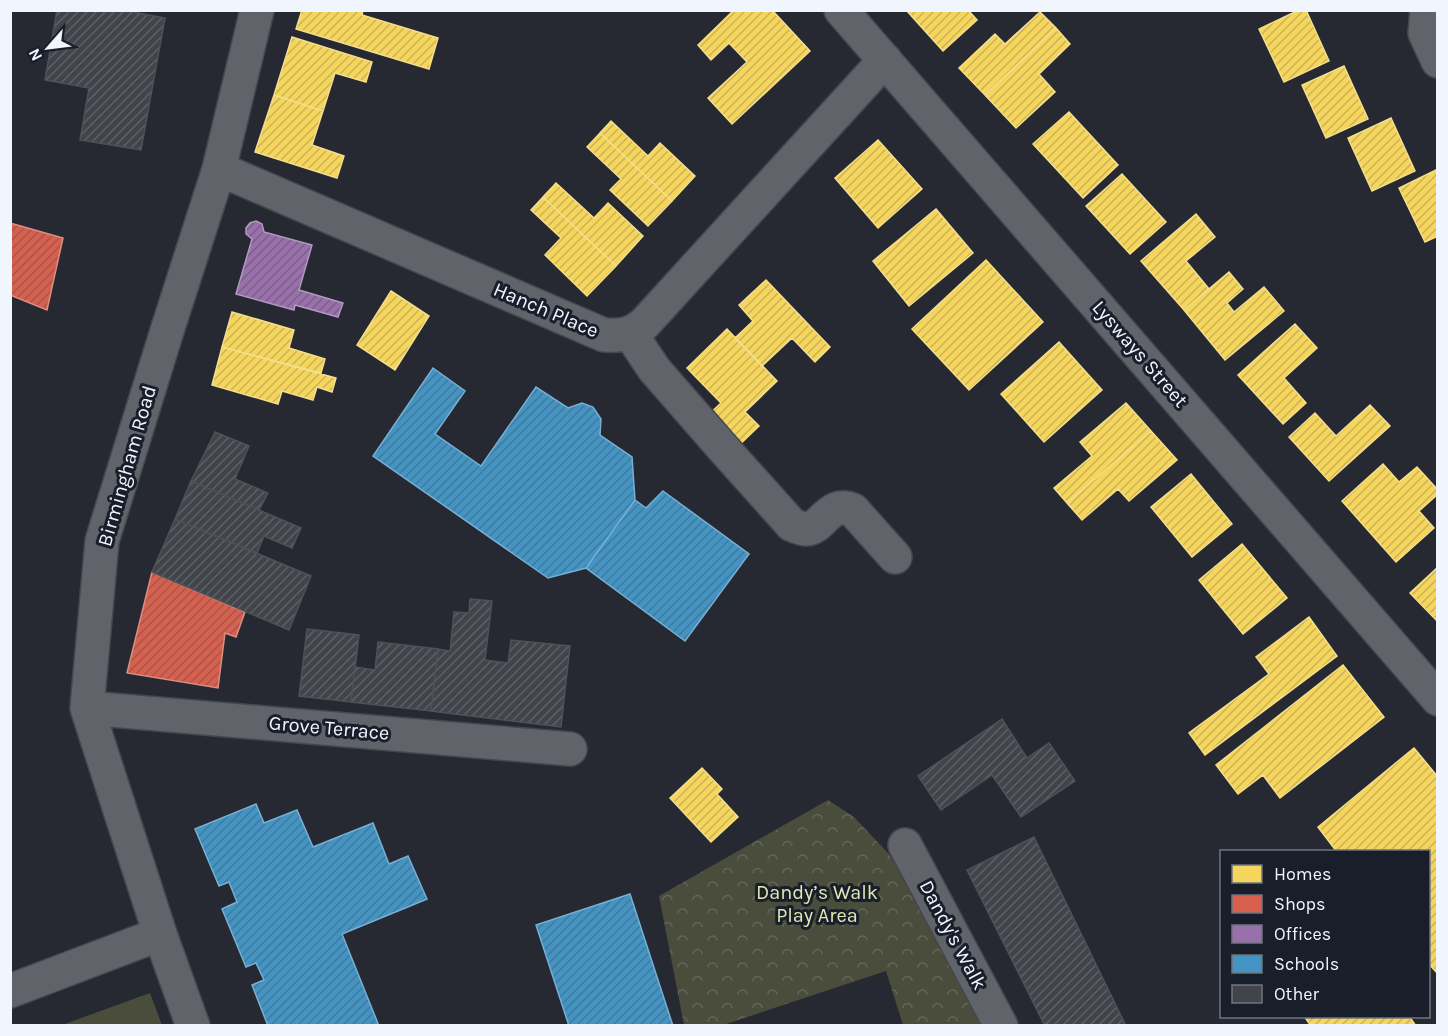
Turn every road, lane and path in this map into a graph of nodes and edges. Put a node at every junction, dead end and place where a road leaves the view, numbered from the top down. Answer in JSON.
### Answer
{"nodes":[{"id":1,"x":257,"y":10,"type":"edge"},
{"id":2,"x":841,"y":10,"type":"edge"},
{"id":3,"x":1427,"y":10,"type":"edge"},
{"id":4,"x":885,"y":60,"type":"junction"},
{"id":5,"x":1437,"y":61,"type":"edge"},
{"id":6,"x":219,"y":169,"type":"junction"},
{"id":7,"x":630,"y":333,"type":"junction"},
{"id":8,"x":895,"y":557,"type":"dead end"},
{"id":9,"x":1437,"y":699,"type":"edge"},
{"id":10,"x":87,"y":708,"type":"junction"},
{"id":11,"x":570,"y":749,"type":"dead end"},
{"id":12,"x":905,"y":845,"type":"dead end"},
{"id":13,"x":160,"y":934,"type":"junction"},
{"id":14,"x":10,"y":991,"type":"edge"},
{"id":15,"x":193,"y":1026,"type":"edge"},
{"id":16,"x":1001,"y":1026,"type":"edge"}],
"edges":[{"from":1,"to":6,"type":"street","name":"Birmingham Road"},
{"from":2,"to":4,"type":"street","name":"Lysways Street"},
{"from":3,"to":5,"type":"street"},
{"from":4,"to":7,"type":"street"},
{"from":4,"to":9,"type":"street","name":"Lysways Street"},
{"from":6,"to":7,"type":"street","name":"Hanch Place"},
{"from":6,"to":10,"type":"street","name":"Birmingham Road"},
{"from":7,"to":8,"type":"street"},
{"from":10,"to":11,"type":"street","name":"Grove Terrace"},
{"from":10,"to":13,"type":"street","name":"Birmingham Road"},
{"from":12,"to":16,"type":"street","name":"Dandy's Walk"},
{"from":13,"to":14,"type":"street"},
{"from":13,"to":15,"type":"street","name":"Birmingham Road"}]}
